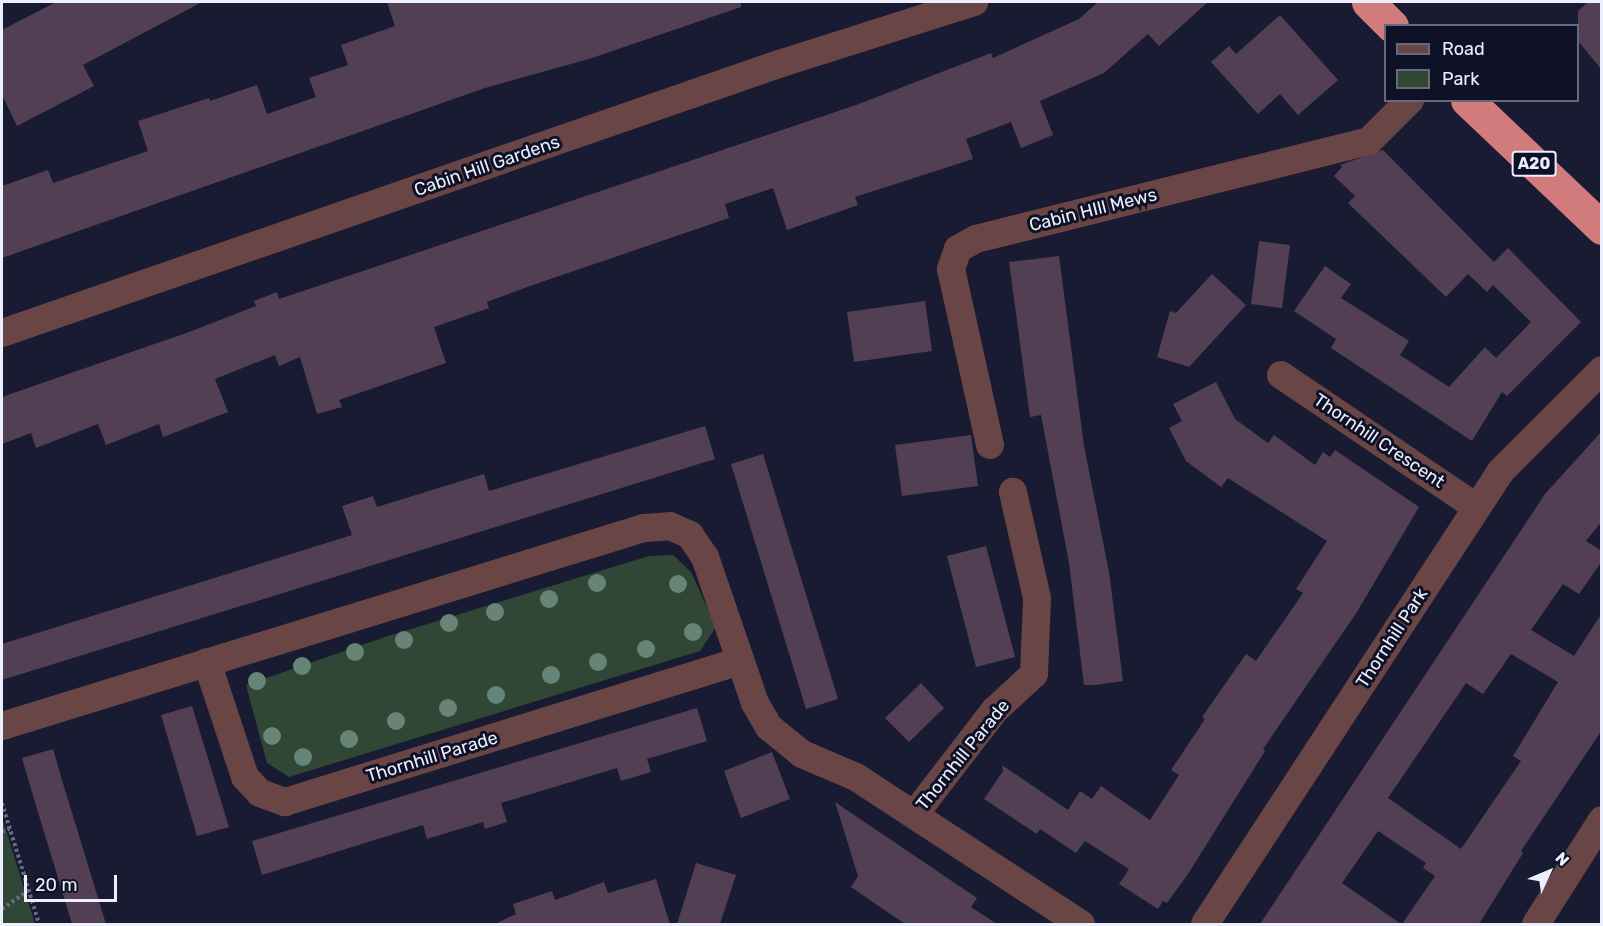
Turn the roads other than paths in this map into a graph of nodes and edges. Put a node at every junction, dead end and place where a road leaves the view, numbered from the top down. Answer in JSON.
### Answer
{"nodes":[{"id":1,"x":974,"y":2,"type":"edge"},
{"id":2,"x":1368,"y":2,"type":"edge"},
{"id":3,"x":1390,"y":24,"type":"edge"},
{"id":4,"x":1408,"y":102,"type":"edge"},
{"id":5,"x":1469,"y":102,"type":"edge"},
{"id":6,"x":1602,"y":228,"type":"edge"},
{"id":7,"x":2,"y":333,"type":"edge"},
{"id":8,"x":1602,"y":370,"type":"edge"},
{"id":9,"x":1281,"y":375,"type":"dead end"},
{"id":10,"x":990,"y":445,"type":"dead end"},
{"id":11,"x":1013,"y":492,"type":"dead end"},
{"id":12,"x":1476,"y":507,"type":"junction"},
{"id":13,"x":741,"y":661,"type":"junction"},
{"id":14,"x":207,"y":662,"type":"junction"},
{"id":15,"x":2,"y":726,"type":"edge"},
{"id":16,"x":915,"y":815,"type":"junction"},
{"id":17,"x":1602,"y":820,"type":"edge"},
{"id":18,"x":1081,"y":924,"type":"edge"},
{"id":19,"x":1205,"y":924,"type":"edge"},
{"id":20,"x":1536,"y":924,"type":"edge"}],
"edges":[{"from":1,"to":7,"type":"street","name":"Cabin Hill Gardens"},
{"from":2,"to":3,"type":"highway"},
{"from":4,"to":10,"type":"street","name":"Cabin HIll Mews"},
{"from":5,"to":6,"type":"highway","number":"A20"},
{"from":8,"to":12,"type":"street","name":"Thornhill Park"},
{"from":9,"to":12,"type":"street","name":"Thornhill Crescent"},
{"from":11,"to":16,"type":"street","name":"Thornhill Parade"},
{"from":12,"to":19,"type":"street","name":"Thornhill Park"},
{"from":13,"to":14,"type":"street","name":"Thornhill Parade"},
{"from":13,"to":14,"type":"street","name":"Thornhill Parade"},
{"from":13,"to":16,"type":"street","name":"Thornhill Parade"},
{"from":14,"to":15,"type":"street","name":"Thornhill Parade"},
{"from":16,"to":18,"type":"street","name":"Thornhill Parade"},
{"from":17,"to":20,"type":"street"}]}
